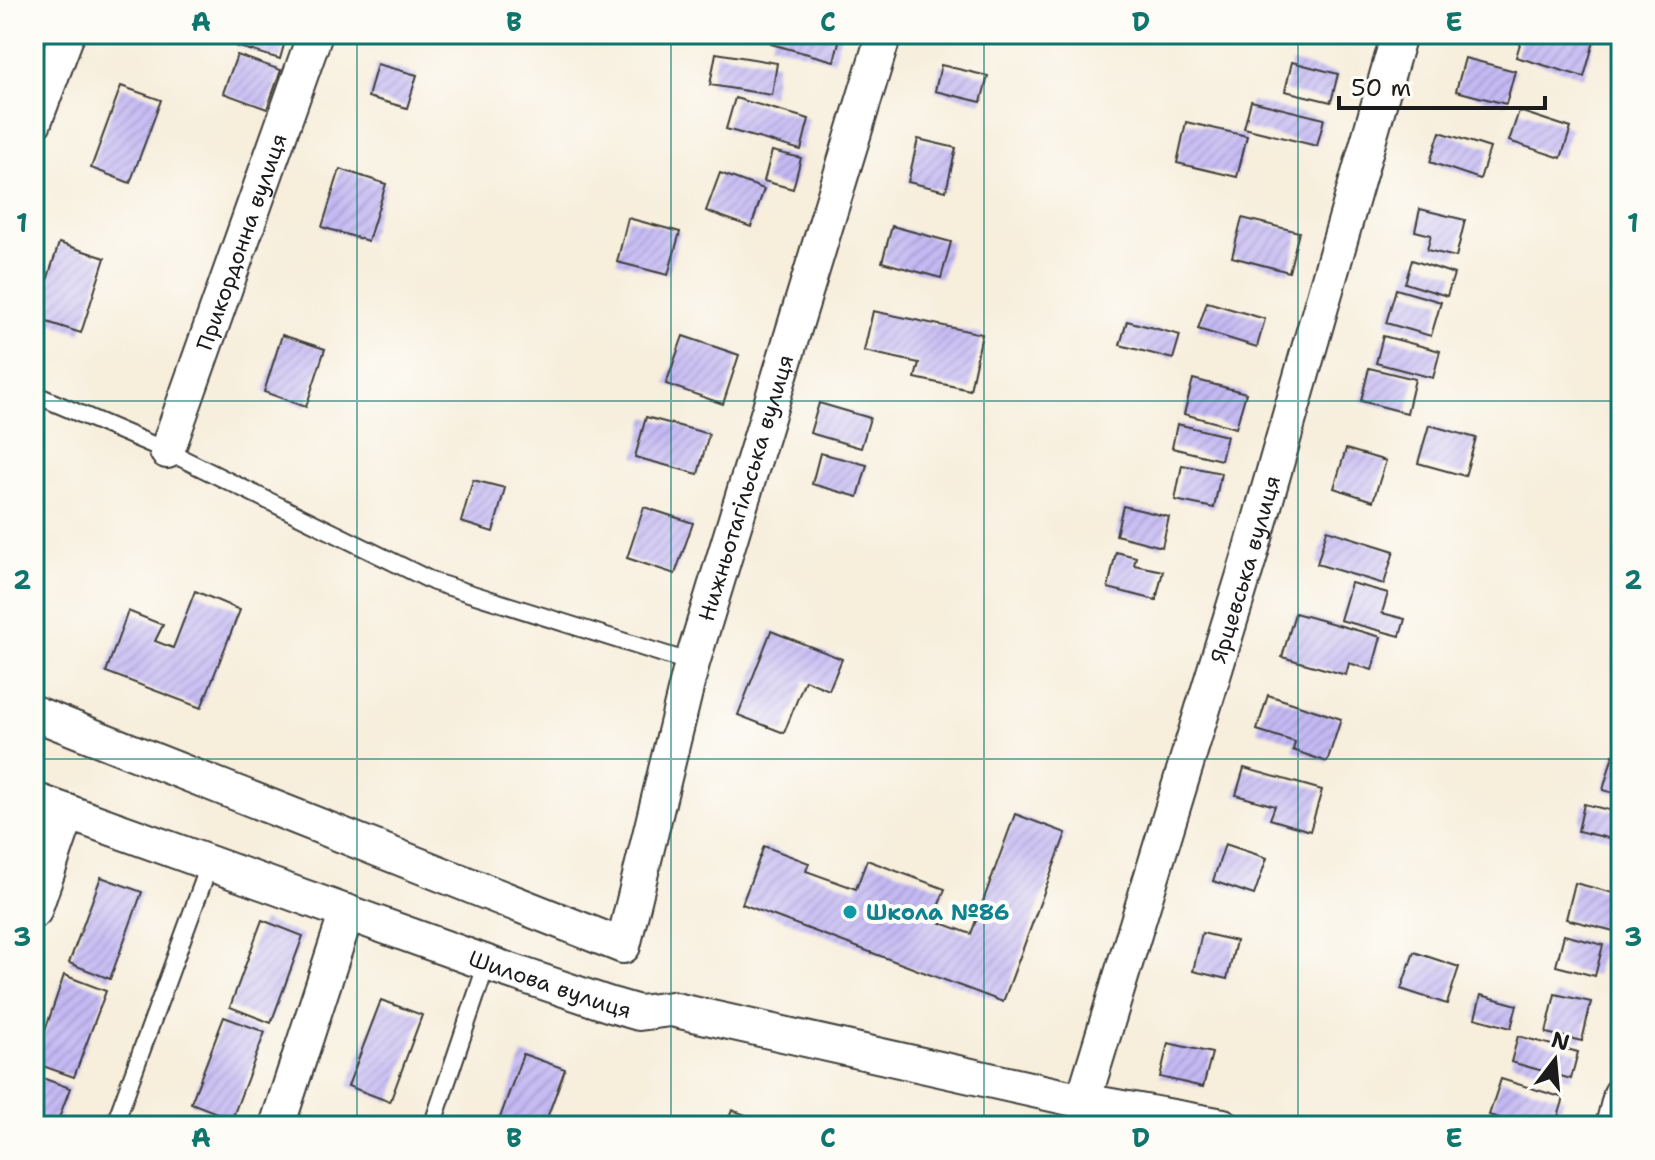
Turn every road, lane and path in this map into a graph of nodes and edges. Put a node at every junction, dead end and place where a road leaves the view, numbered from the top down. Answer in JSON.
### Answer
{"nodes":[{"id":1,"x":67,"y":34,"type":"edge"},
{"id":2,"x":315,"y":34,"type":"edge"},
{"id":3,"x":884,"y":34,"type":"edge"},
{"id":4,"x":1399,"y":34,"type":"edge"},
{"id":5,"x":34,"y":122,"type":"edge"},
{"id":6,"x":34,"y":394,"type":"edge"},
{"id":7,"x":167,"y":451,"type":"junction"},
{"id":8,"x":692,"y":663,"type":"junction"},
{"id":9,"x":34,"y":713,"type":"edge"},
{"id":10,"x":34,"y":800,"type":"edge"},
{"id":11,"x":68,"y":812,"type":"junction"},
{"id":12,"x":210,"y":863,"type":"junction"},
{"id":13,"x":34,"y":911,"type":"edge"},
{"id":14,"x":347,"y":912,"type":"junction"},
{"id":15,"x":487,"y":963,"type":"junction"},
{"id":16,"x":1621,"y":1094,"type":"edge"},
{"id":17,"x":1083,"y":1101,"type":"junction"},
{"id":18,"x":114,"y":1126,"type":"edge"},
{"id":19,"x":277,"y":1126,"type":"edge"},
{"id":20,"x":432,"y":1126,"type":"edge"},
{"id":21,"x":1223,"y":1126,"type":"edge"},
{"id":22,"x":1613,"y":1126,"type":"edge"}],
"edges":[{"from":1,"to":5,"type":"street"},
{"from":2,"to":7,"type":"street","name":"Прикордонна вулиця"},
{"from":3,"to":8,"type":"street","name":"Нижньотагільська вулиця"},
{"from":4,"to":17,"type":"street","name":"Ярцевська вулиця"},
{"from":6,"to":7,"type":"lane"},
{"from":7,"to":8,"type":"lane"},
{"from":8,"to":9,"type":"street","name":"Нижньотагільська вулиця"},
{"from":10,"to":11,"type":"street","name":"Шилова вулиця"},
{"from":11,"to":12,"type":"street","name":"Шилова вулиця"},
{"from":11,"to":13,"type":"street"},
{"from":12,"to":14,"type":"street","name":"Шилова вулиця"},
{"from":12,"to":18,"type":"lane"},
{"from":14,"to":15,"type":"street","name":"Шилова вулиця"},
{"from":14,"to":19,"type":"street"},
{"from":15,"to":17,"type":"street","name":"Шилова вулиця"},
{"from":15,"to":20,"type":"lane"},
{"from":16,"to":22,"type":"street"},
{"from":17,"to":21,"type":"street","name":"Шилова вулиця"}]}
